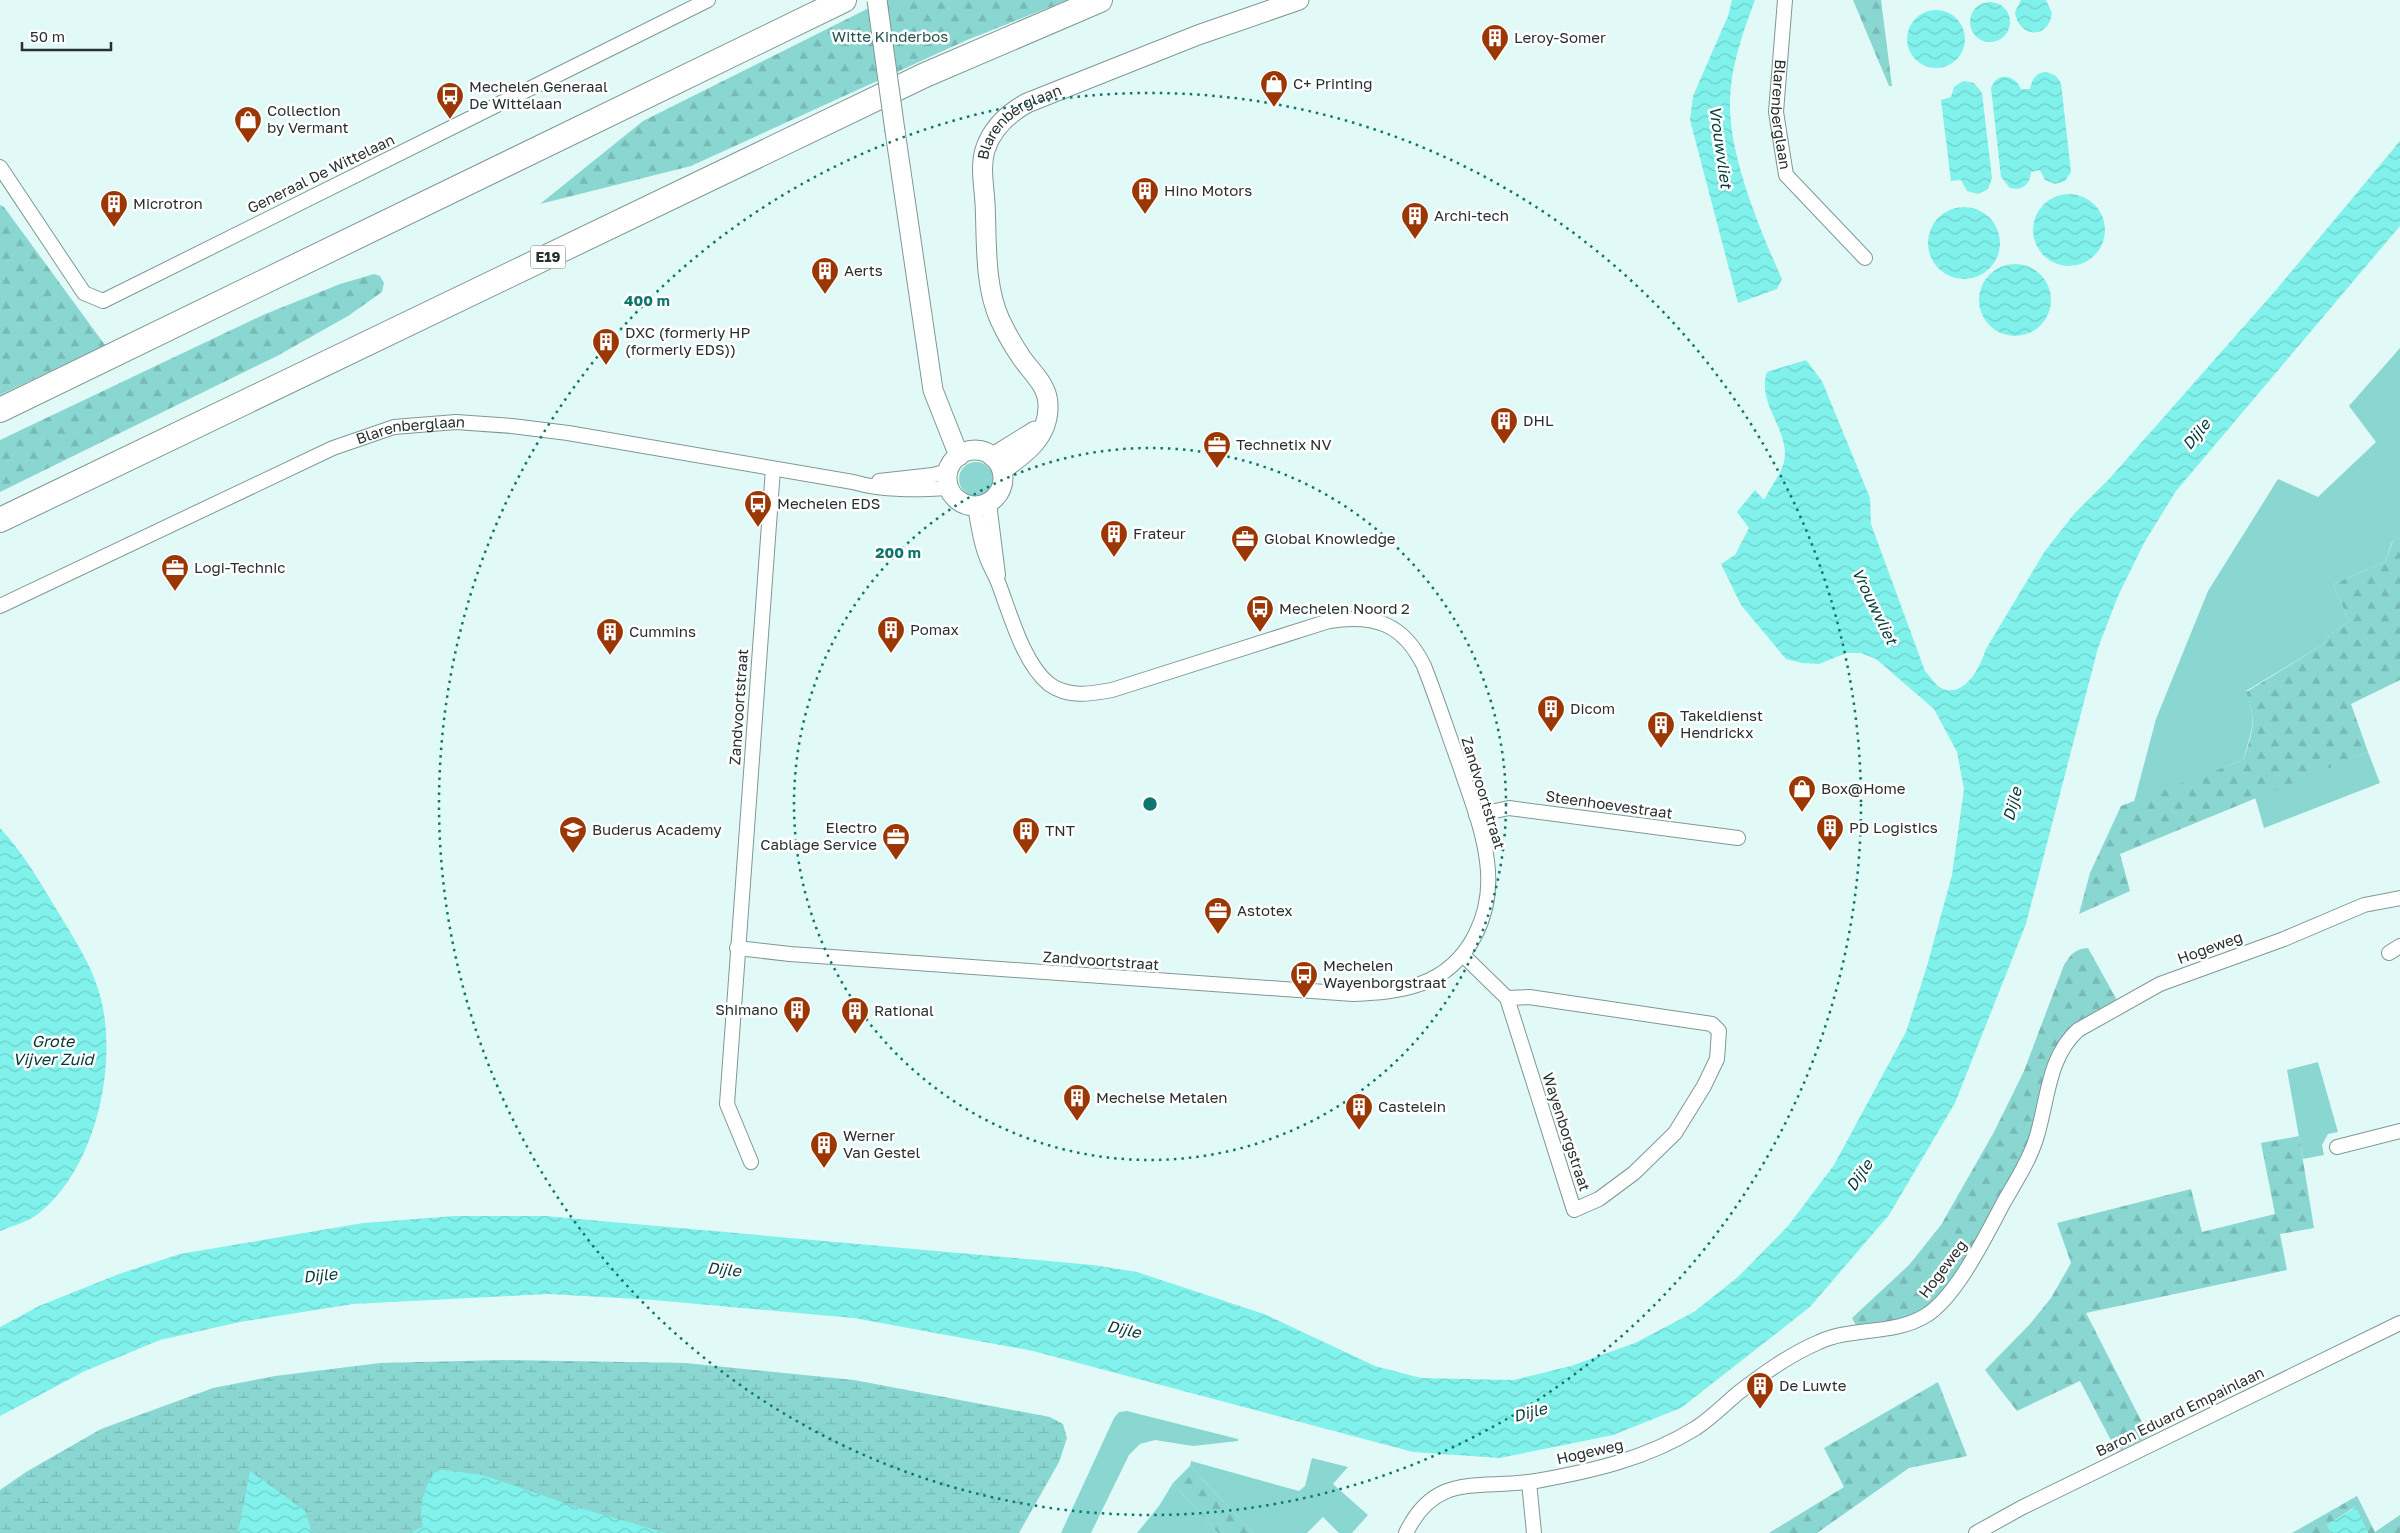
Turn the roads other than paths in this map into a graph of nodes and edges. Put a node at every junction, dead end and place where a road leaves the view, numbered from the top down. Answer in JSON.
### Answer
{"nodes":[{"id":1,"x":708,"y":0,"type":"edge"},
{"id":2,"x":844,"y":0,"type":"edge"},
{"id":3,"x":877,"y":0,"type":"edge"},
{"id":4,"x":1100,"y":0,"type":"edge"},
{"id":5,"x":1299,"y":0,"type":"edge"},
{"id":6,"x":1785,"y":0,"type":"edge"},
{"id":7,"x":0,"y":167,"type":"edge"},
{"id":8,"x":1864,"y":258,"type":"dead end"},
{"id":9,"x":0,"y":410,"type":"edge"},
{"id":10,"x":998,"y":463,"type":"junction"},
{"id":11,"x":958,"y":466,"type":"junction"},
{"id":12,"x":773,"y":469,"type":"junction"},
{"id":13,"x":982,"y":504,"type":"junction"},
{"id":14,"x":0,"y":520,"type":"edge"},
{"id":15,"x":0,"y":606,"type":"edge"},
{"id":16,"x":1476,"y":815,"type":"junction"},
{"id":17,"x":1738,"y":838,"type":"dead end"},
{"id":18,"x":2400,"y":898,"type":"edge"},
{"id":19,"x":737,"y":948,"type":"junction"},
{"id":20,"x":1463,"y":956,"type":"junction"},
{"id":21,"x":1507,"y":998,"type":"junction"},
{"id":22,"x":2400,"y":1131,"type":"edge"},
{"id":23,"x":2337,"y":1147,"type":"dead end"},
{"id":24,"x":751,"y":1162,"type":"dead end"},
{"id":25,"x":2400,"y":1323,"type":"edge"},
{"id":26,"x":1529,"y":1482,"type":"junction"},
{"id":27,"x":1406,"y":1533,"type":"edge"},
{"id":28,"x":1534,"y":1533,"type":"edge"},
{"id":29,"x":1976,"y":1533,"type":"edge"}],
"edges":[{"from":1,"to":7,"type":"street","name":"Generaal De Wittelaan"},
{"from":2,"to":9,"type":"highway"},
{"from":3,"to":11,"type":"street","bridge":true},
{"from":4,"to":14,"type":"highway","number":"E19"},
{"from":5,"to":10,"type":"street","name":"Blarenberglaan"},
{"from":6,"to":8,"type":"street","name":"Blarenberglaan"},
{"from":10,"to":11,"type":"street"},
{"from":10,"to":13,"type":"street"},
{"from":11,"to":12,"type":"street","name":"Blarenberglaan"},
{"from":11,"to":13,"type":"street"},
{"from":12,"to":15,"type":"street","name":"Blarenberglaan"},
{"from":12,"to":19,"type":"street","name":"Zandvoortstraat"},
{"from":13,"to":16,"type":"street","name":"Zandvoortstraat"},
{"from":16,"to":17,"type":"street","name":"Steenhoevestraat"},
{"from":16,"to":20,"type":"street","name":"Zandvoortstraat"},
{"from":18,"to":26,"type":"street","name":"Hogeweg"},
{"from":19,"to":20,"type":"street","name":"Zandvoortstraat"},
{"from":19,"to":24,"type":"street","name":"Zandvoortstraat"},
{"from":20,"to":21,"type":"street","name":"Wayenborgstraat"},
{"from":21,"to":21,"type":"street","name":"Wayenborgstraat"},
{"from":22,"to":23,"type":"street"},
{"from":25,"to":29,"type":"street","name":"Baron Eduard Empainlaan"},
{"from":26,"to":27,"type":"street","name":"Hogeweg"},
{"from":26,"to":28,"type":"street"}]}
